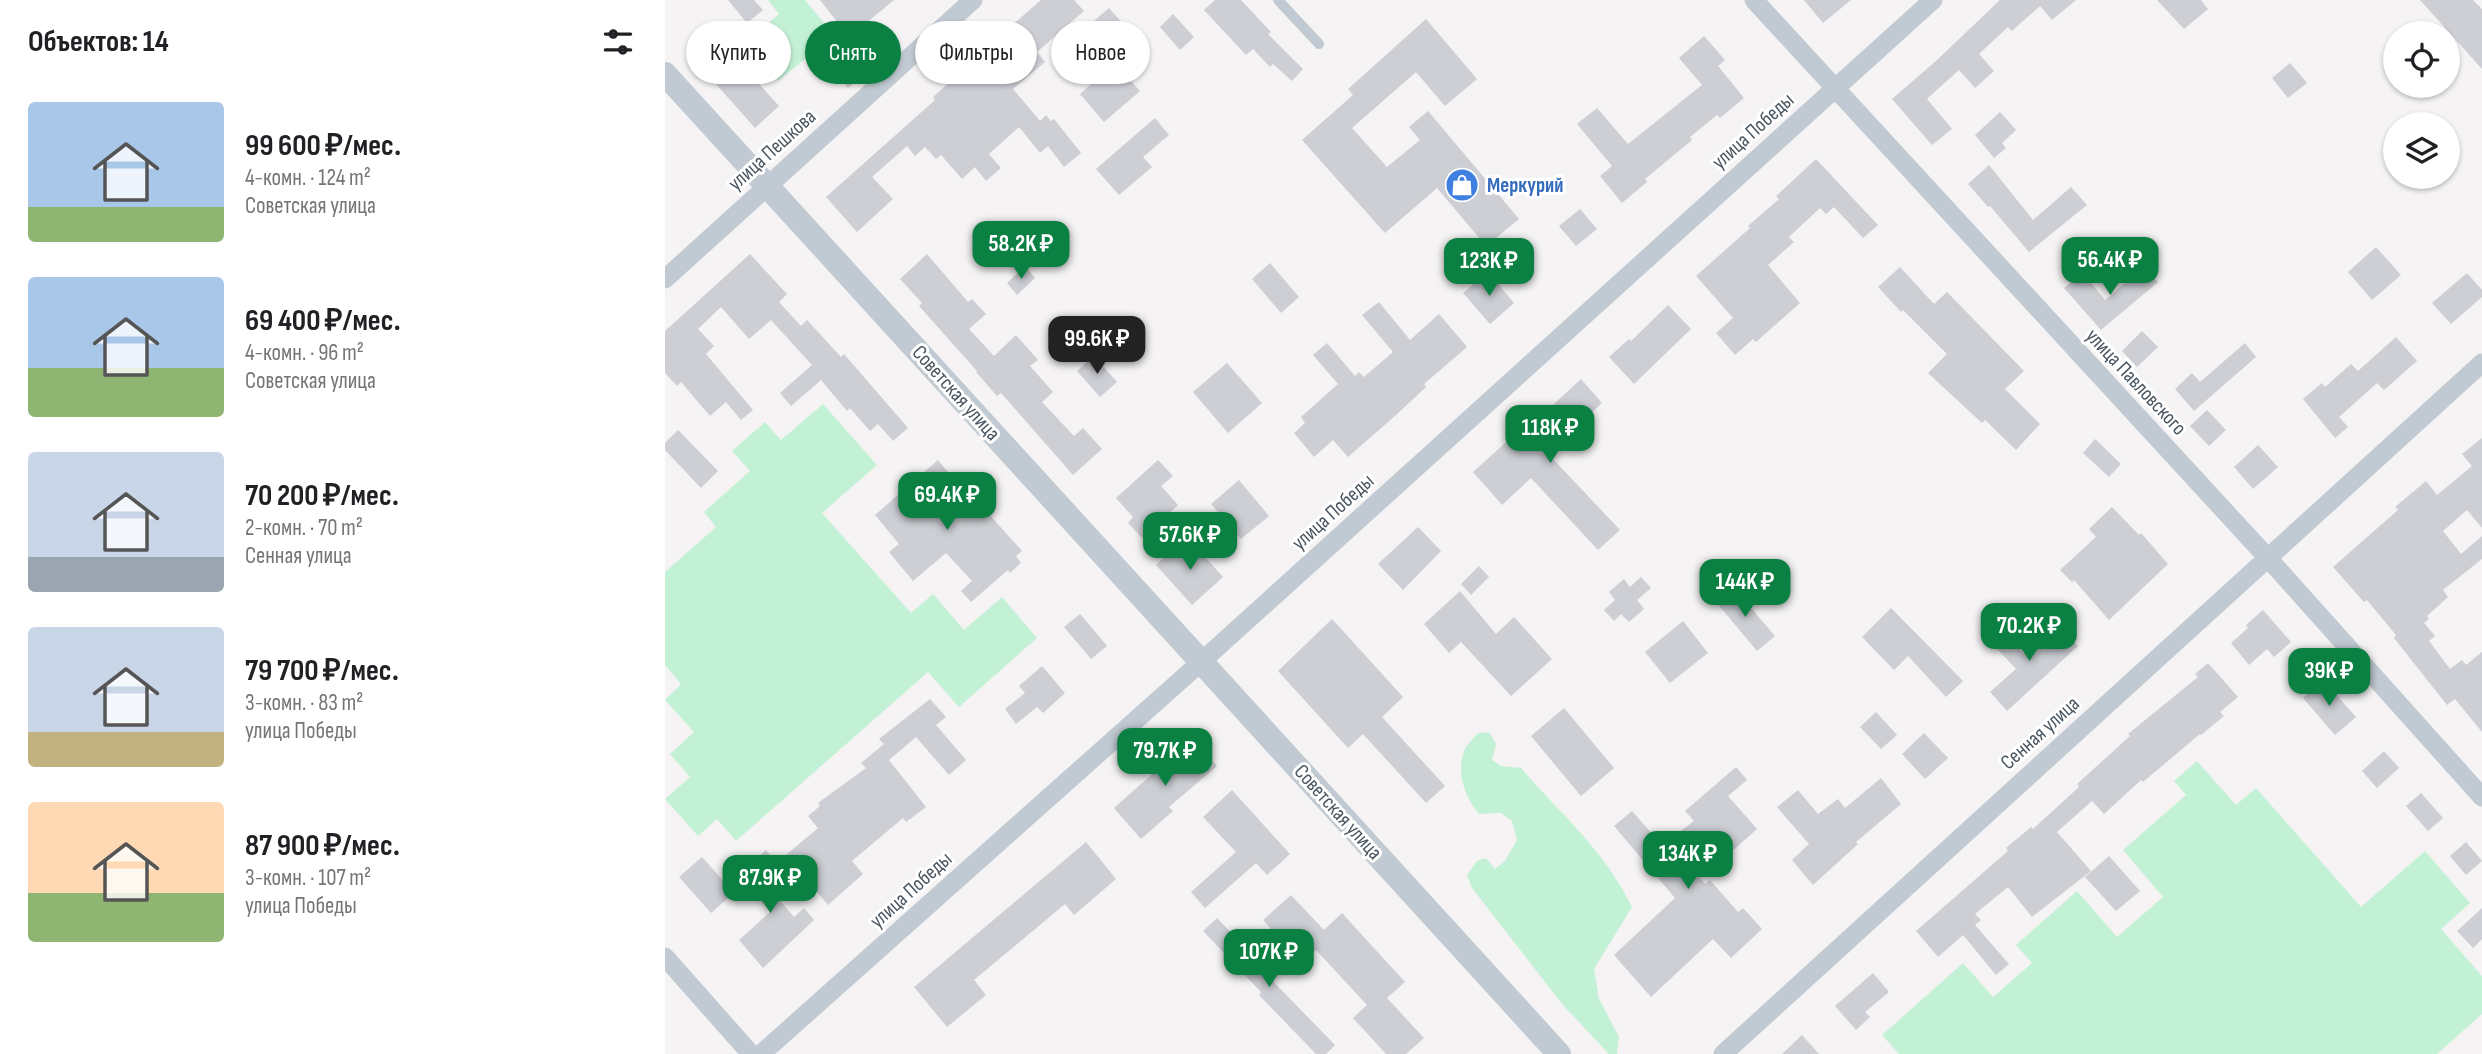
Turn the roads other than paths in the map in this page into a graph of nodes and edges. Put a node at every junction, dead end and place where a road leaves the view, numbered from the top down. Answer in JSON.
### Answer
{"nodes":[{"id":1,"x":973,"y":0,"type":"edge"},
{"id":2,"x":1278,"y":0,"type":"edge"},
{"id":3,"x":1754,"y":0,"type":"edge"},
{"id":4,"x":1933,"y":0,"type":"edge"},
{"id":5,"x":1319,"y":44,"type":"dead end"},
{"id":6,"x":665,"y":74,"type":"edge"},
{"id":7,"x":1834,"y":88,"type":"junction"},
{"id":8,"x":767,"y":185,"type":"junction"},
{"id":9,"x":665,"y":279,"type":"edge"},
{"id":10,"x":2482,"y":363,"type":"edge"},
{"id":11,"x":2267,"y":557,"type":"junction"},
{"id":12,"x":1201,"y":662,"type":"junction"},
{"id":13,"x":2482,"y":797,"type":"edge"},
{"id":14,"x":665,"y":957,"type":"edge"},
{"id":15,"x":751,"y":1054,"type":"edge"},
{"id":16,"x":761,"y":1054,"type":"edge"},
{"id":17,"x":1559,"y":1054,"type":"edge"},
{"id":18,"x":1723,"y":1054,"type":"edge"}],
"edges":[{"from":1,"to":8,"type":"street","name":"улица Пешкова"},
{"from":2,"to":5,"type":"lane"},
{"from":3,"to":7,"type":"street","name":"улица Павловского"},
{"from":4,"to":7,"type":"street","name":"улица Победы"},
{"from":6,"to":8,"type":"street","name":"Советская улица"},
{"from":7,"to":11,"type":"street","name":"улица Павловского"},
{"from":7,"to":12,"type":"street","name":"улица Победы"},
{"from":8,"to":9,"type":"street","name":"улица Пешкова"},
{"from":8,"to":12,"type":"street","name":"Советская улица"},
{"from":10,"to":11,"type":"street","name":"Сенная улица"},
{"from":11,"to":13,"type":"street","name":"улица Павловского"},
{"from":11,"to":18,"type":"street","name":"Сенная улица"},
{"from":12,"to":16,"type":"street","name":"улица Победы"},
{"from":12,"to":17,"type":"street","name":"Советская улица"},
{"from":14,"to":15,"type":"street"}]}
